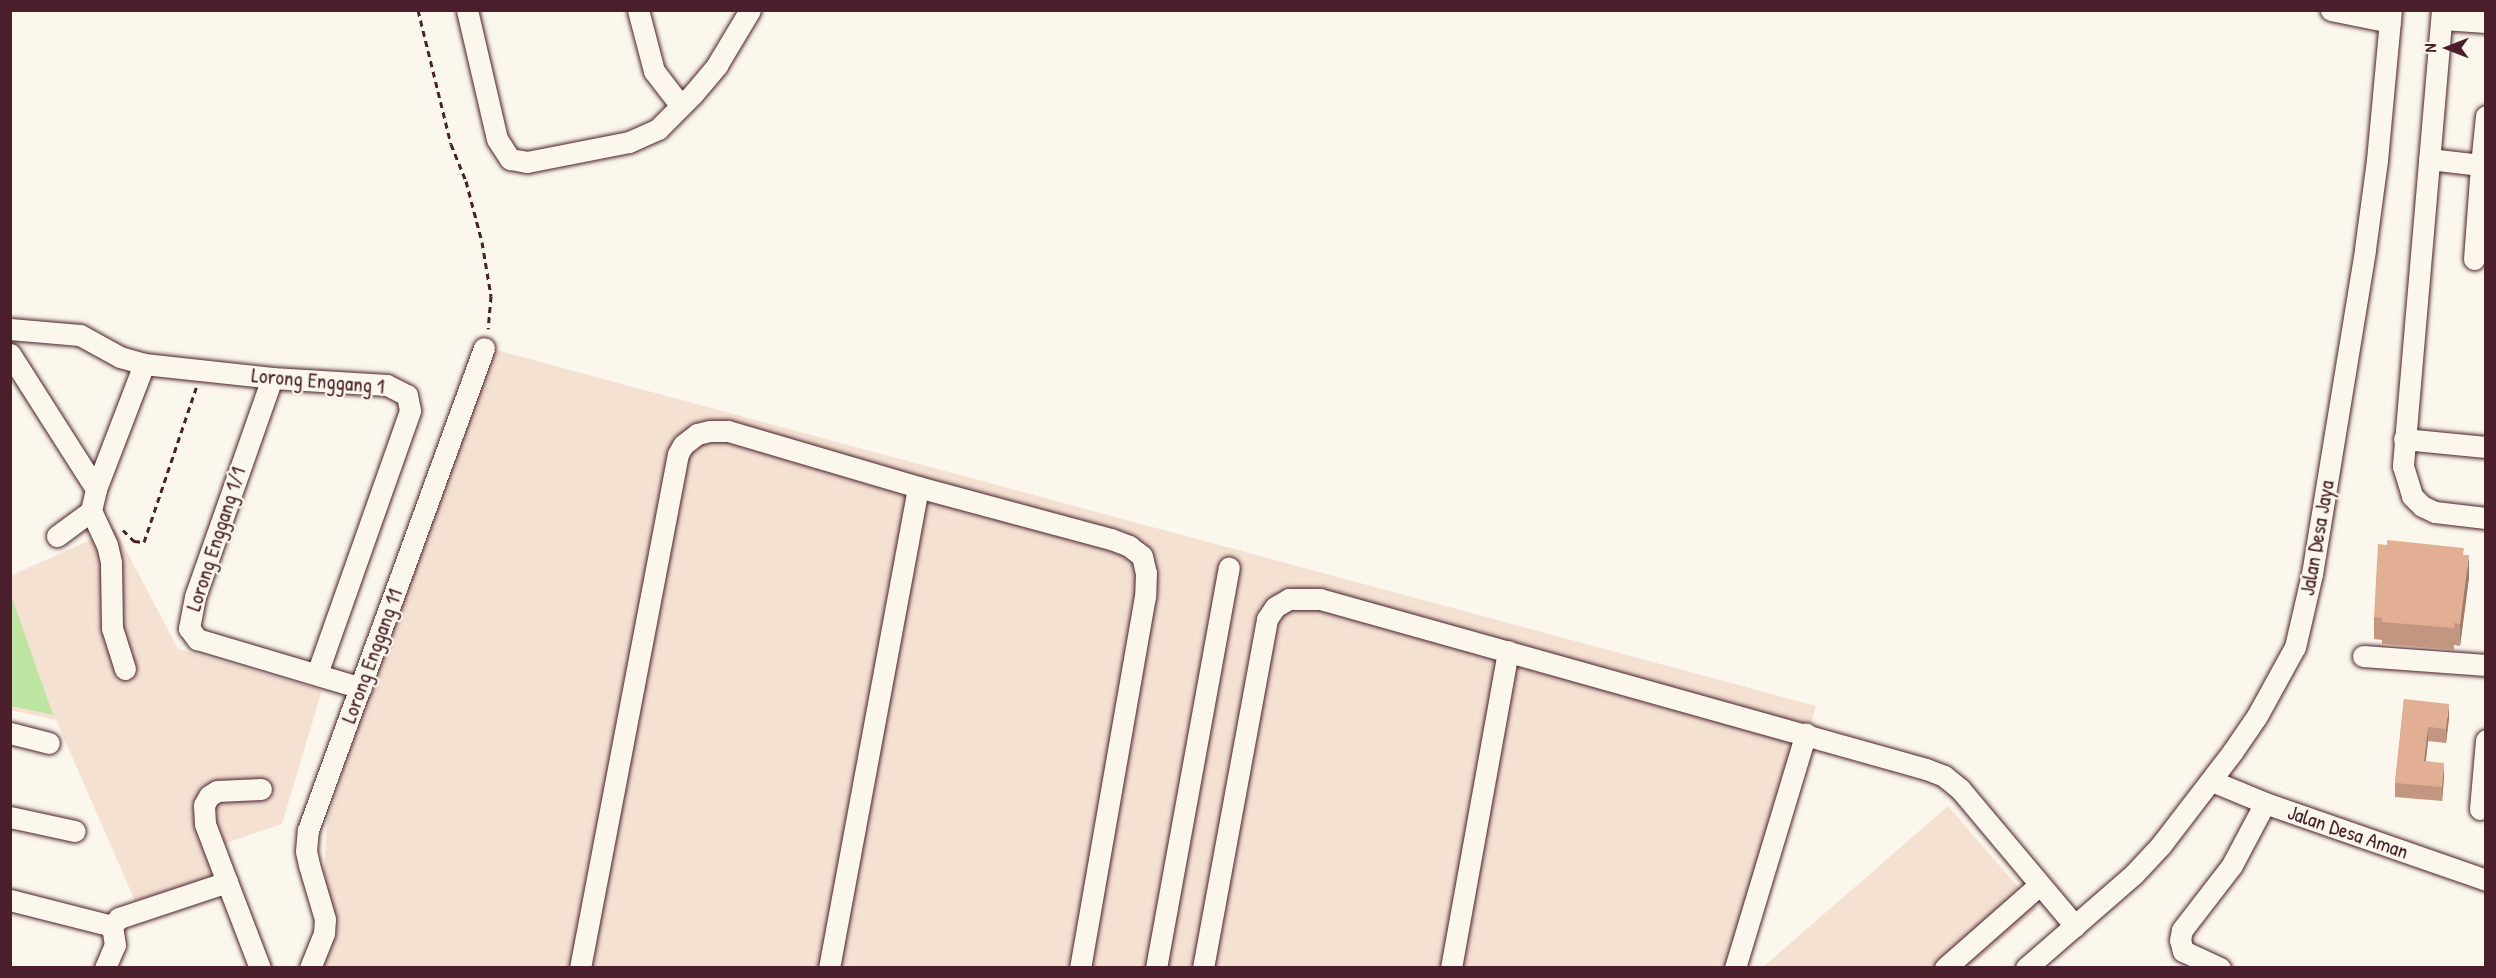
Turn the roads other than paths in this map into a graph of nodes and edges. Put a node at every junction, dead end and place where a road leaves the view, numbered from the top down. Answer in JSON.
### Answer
{"nodes":[{"id":1,"x":467,"y":10,"type":"edge"},
{"id":2,"x":638,"y":10,"type":"edge"},
{"id":3,"x":750,"y":10,"type":"edge"},
{"id":4,"x":2331,"y":10,"type":"edge"},
{"id":5,"x":2442,"y":15,"type":"edge"},
{"id":6,"x":2391,"y":16,"type":"edge"},
{"id":7,"x":2486,"y":22,"type":"edge"},
{"id":8,"x":681,"y":106,"type":"junction"},
{"id":9,"x":2486,"y":116,"type":"edge"},
{"id":10,"x":2429,"y":159,"type":"junction"},
{"id":11,"x":2481,"y":165,"type":"junction"},
{"id":12,"x":2474,"y":259,"type":"dead end"},
{"id":13,"x":10,"y":330,"type":"edge"},
{"id":14,"x":484,"y":348,"type":"road end"},
{"id":15,"x":10,"y":354,"type":"edge"},
{"id":16,"x":144,"y":364,"type":"junction"},
{"id":17,"x":272,"y":378,"type":"junction"},
{"id":18,"x":2404,"y":439,"type":"junction"},
{"id":19,"x":2486,"y":447,"type":"edge"},
{"id":20,"x":918,"y":487,"type":"junction"},
{"id":21,"x":96,"y":489,"type":"junction"},
{"id":22,"x":91,"y":511,"type":"junction"},
{"id":23,"x":2486,"y":518,"type":"edge"},
{"id":24,"x":57,"y":536,"type":"dead end"},
{"id":25,"x":1229,"y":568,"type":"dead end"},
{"id":26,"x":1508,"y":651,"type":"junction"},
{"id":27,"x":2363,"y":656,"type":"dead end"},
{"id":28,"x":2486,"y":665,"type":"edge"},
{"id":29,"x":125,"y":669,"type":"dead end"},
{"id":30,"x":317,"y":674,"type":"junction"},
{"id":31,"x":361,"y":688,"type":"junction"},
{"id":32,"x":10,"y":733,"type":"edge"},
{"id":33,"x":1806,"y":733,"type":"junction"},
{"id":34,"x":2486,"y":740,"type":"edge"},
{"id":35,"x":49,"y":743,"type":"dead end"},
{"id":36,"x":2212,"y":781,"type":"junction"},
{"id":37,"x":261,"y":789,"type":"dead end"},
{"id":38,"x":2265,"y":803,"type":"junction"},
{"id":39,"x":2480,"y":809,"type":"dead end"},
{"id":40,"x":10,"y":816,"type":"edge"},
{"id":41,"x":75,"y":831,"type":"dead end"},
{"id":42,"x":2486,"y":880,"type":"edge"},
{"id":43,"x":227,"y":882,"type":"junction"},
{"id":44,"x":2039,"y":885,"type":"junction"},
{"id":45,"x":10,"y":900,"type":"edge"},
{"id":46,"x":112,"y":926,"type":"junction"},
{"id":47,"x":2075,"y":926,"type":"junction"},
{"id":48,"x":105,"y":968,"type":"edge"},
{"id":49,"x":260,"y":968,"type":"edge"},
{"id":50,"x":310,"y":968,"type":"edge"},
{"id":51,"x":580,"y":968,"type":"edge"},
{"id":52,"x":830,"y":968,"type":"edge"},
{"id":53,"x":1080,"y":968,"type":"edge"},
{"id":54,"x":1156,"y":968,"type":"edge"},
{"id":55,"x":1203,"y":968,"type":"edge"},
{"id":56,"x":1451,"y":968,"type":"edge"},
{"id":57,"x":1735,"y":968,"type":"edge"},
{"id":58,"x":1945,"y":968,"type":"edge"},
{"id":59,"x":2026,"y":968,"type":"edge"},
{"id":60,"x":2220,"y":968,"type":"edge"}],
"edges":[{"from":1,"to":8,"type":"street"},
{"from":2,"to":8,"type":"street"},
{"from":3,"to":8,"type":"street"},
{"from":4,"to":6,"type":"street"},
{"from":5,"to":7,"type":"street"},
{"from":5,"to":10,"type":"street"},
{"from":6,"to":36,"type":"street","name":"Jalan Desa Jaya"},
{"from":9,"to":11,"type":"street"},
{"from":10,"to":11,"type":"street"},
{"from":10,"to":18,"type":"street"},
{"from":11,"to":12,"type":"street"},
{"from":13,"to":16,"type":"street","name":"Lorong Enggang 1"},
{"from":14,"to":31,"type":"street","name":"Lorong Enggang 11"},
{"from":15,"to":21,"type":"street"},
{"from":16,"to":17,"type":"street","name":"Lorong Enggang 1"},
{"from":16,"to":21,"type":"street"},
{"from":17,"to":30,"type":"street","name":"Lorong Enggang 1/1"},
{"from":17,"to":30,"type":"street","name":"Lorong Enggang 1"},
{"from":18,"to":19,"type":"street"},
{"from":18,"to":23,"type":"street"},
{"from":20,"to":51,"type":"street"},
{"from":20,"to":52,"type":"street"},
{"from":20,"to":53,"type":"street"},
{"from":21,"to":22,"type":"street"},
{"from":22,"to":24,"type":"street"},
{"from":22,"to":29,"type":"street"},
{"from":25,"to":54,"type":"street"},
{"from":26,"to":33,"type":"street"},
{"from":26,"to":55,"type":"street"},
{"from":26,"to":56,"type":"street"},
{"from":27,"to":28,"type":"street"},
{"from":30,"to":31,"type":"street","name":"Lorong Enggang 1/1"},
{"from":31,"to":50,"type":"street","name":"Lorong Enggang 11"},
{"from":32,"to":35,"type":"street"},
{"from":33,"to":44,"type":"street"},
{"from":33,"to":57,"type":"street"},
{"from":34,"to":39,"type":"street"},
{"from":36,"to":38,"type":"street","name":"Jalan Desa Aman"},
{"from":36,"to":47,"type":"street","name":"Jalan Desa Jaya"},
{"from":37,"to":43,"type":"street"},
{"from":38,"to":42,"type":"street","name":"Jalan Desa Aman"},
{"from":38,"to":60,"type":"street"},
{"from":40,"to":41,"type":"street"},
{"from":43,"to":46,"type":"street"},
{"from":43,"to":49,"type":"street"},
{"from":44,"to":47,"type":"street"},
{"from":44,"to":58,"type":"street"},
{"from":45,"to":46,"type":"street"},
{"from":46,"to":48,"type":"street"},
{"from":47,"to":59,"type":"street","name":"Jalan Desa Jaya"}]}
